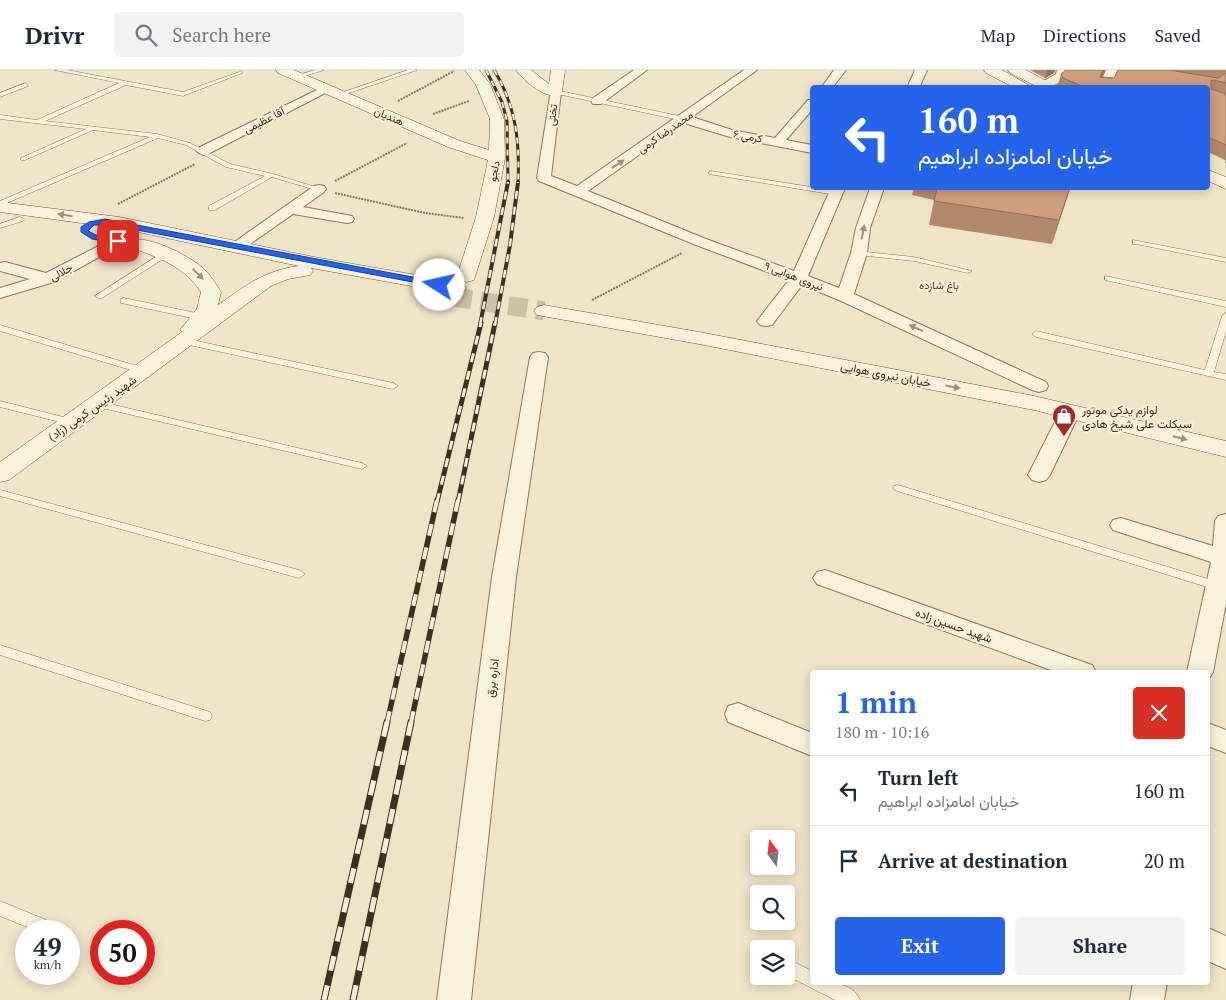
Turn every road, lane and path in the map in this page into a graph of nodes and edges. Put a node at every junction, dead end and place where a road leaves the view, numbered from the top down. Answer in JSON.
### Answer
{"nodes":[{"id":1,"x":58,"y":70,"type":"edge"},
{"id":2,"x":282,"y":70,"type":"edge"},
{"id":3,"x":321,"y":70,"type":"edge"},
{"id":4,"x":414,"y":70,"type":"edge"},
{"id":5,"x":455,"y":70,"type":"edge"},
{"id":6,"x":472,"y":70,"type":"edge"},
{"id":7,"x":523,"y":70,"type":"edge"},
{"id":8,"x":558,"y":70,"type":"edge"},
{"id":9,"x":641,"y":70,"type":"edge"},
{"id":10,"x":751,"y":70,"type":"edge"},
{"id":11,"x":840,"y":70,"type":"edge"},
{"id":12,"x":921,"y":70,"type":"edge"},
{"id":13,"x":991,"y":70,"type":"edge"},
{"id":14,"x":1015,"y":70,"type":"edge"},
{"id":15,"x":1063,"y":70,"type":"edge"},
{"id":16,"x":240,"y":72,"type":"dead end"},
{"id":17,"x":298,"y":76,"type":"junction"},
{"id":18,"x":126,"y":83,"type":"junction"},
{"id":19,"x":26,"y":85,"type":"dead end"},
{"id":20,"x":828,"y":85,"type":"edge"},
{"id":21,"x":914,"y":85,"type":"edge"},
{"id":22,"x":1021,"y":85,"type":"edge"},
{"id":23,"x":1041,"y":85,"type":"edge"},
{"id":24,"x":1047,"y":85,"type":"edge"},
{"id":25,"x":331,"y":92,"type":"junction"},
{"id":26,"x":555,"y":92,"type":"junction"},
{"id":27,"x":487,"y":94,"type":"junction"},
{"id":28,"x":0,"y":95,"type":"edge"},
{"id":29,"x":597,"y":101,"type":"junction"},
{"id":30,"x":810,"y":105,"type":"edge"},
{"id":31,"x":378,"y":112,"type":"junction"},
{"id":32,"x":0,"y":117,"type":"edge"},
{"id":33,"x":684,"y":119,"type":"junction"},
{"id":34,"x":38,"y":122,"type":"junction"},
{"id":35,"x":406,"y":124,"type":"junction"},
{"id":36,"x":91,"y":129,"type":"junction"},
{"id":37,"x":426,"y":132,"type":"junction"},
{"id":38,"x":157,"y":136,"type":"junction"},
{"id":39,"x":778,"y":142,"type":"junction"},
{"id":40,"x":810,"y":149,"type":"edge"},
{"id":41,"x":206,"y":154,"type":"junction"},
{"id":42,"x":498,"y":158,"type":"junction"},
{"id":43,"x":23,"y":159,"type":"dead end"},
{"id":44,"x":1210,"y":162,"type":"edge"},
{"id":45,"x":1226,"y":170,"type":"edge"},
{"id":46,"x":711,"y":173,"type":"dead end"},
{"id":47,"x":271,"y":175,"type":"junction"},
{"id":48,"x":1210,"y":176,"type":"edge"},
{"id":49,"x":544,"y":178,"type":"joint"},
{"id":50,"x":1226,"y":184,"type":"edge"},
{"id":51,"x":810,"y":186,"type":"edge"},
{"id":52,"x":319,"y":189,"type":"junction"},
{"id":53,"x":837,"y":190,"type":"edge"},
{"id":54,"x":875,"y":190,"type":"edge"},
{"id":55,"x":578,"y":192,"type":"junction"},
{"id":56,"x":0,"y":207,"type":"edge"},
{"id":57,"x":212,"y":208,"type":"dead end"},
{"id":58,"x":290,"y":209,"type":"junction"},
{"id":59,"x":20,"y":219,"type":"junction"},
{"id":60,"x":347,"y":219,"type":"dead end"},
{"id":61,"x":484,"y":220,"type":"junction"},
{"id":62,"x":0,"y":226,"type":"edge"},
{"id":63,"x":96,"y":226,"type":"junction"},
{"id":64,"x":118,"y":241,"type":"junction"},
{"id":65,"x":701,"y":242,"type":"junction"},
{"id":66,"x":1136,"y":242,"type":"dead end"},
{"id":67,"x":140,"y":244,"type":"junction"},
{"id":68,"x":238,"y":246,"type":"junction"},
{"id":69,"x":859,"y":253,"type":"junction"},
{"id":70,"x":165,"y":255,"type":"junction"},
{"id":71,"x":1226,"y":260,"type":"edge"},
{"id":72,"x":5,"y":267,"type":"dead end"},
{"id":73,"x":303,"y":271,"type":"junction"},
{"id":74,"x":968,"y":271,"type":"dead end"},
{"id":75,"x":799,"y":278,"type":"junction"},
{"id":76,"x":1108,"y":278,"type":"dead end"},
{"id":77,"x":48,"y":279,"type":"junction"},
{"id":78,"x":459,"y":287,"type":"junction"},
{"id":79,"x":0,"y":293,"type":"edge"},
{"id":80,"x":99,"y":296,"type":"dead end"},
{"id":81,"x":845,"y":296,"type":"junction"},
{"id":82,"x":124,"y":300,"type":"dead end"},
{"id":83,"x":1226,"y":304,"type":"edge"},
{"id":84,"x":578,"y":308,"type":"junction"},
{"id":85,"x":1226,"y":316,"type":"edge"},
{"id":86,"x":201,"y":318,"type":"junction"},
{"id":87,"x":766,"y":321,"type":"dead end"},
{"id":88,"x":0,"y":328,"type":"edge"},
{"id":89,"x":1036,"y":334,"type":"dead end"},
{"id":90,"x":182,"y":341,"type":"junction"},
{"id":91,"x":539,"y":357,"type":"dead end"},
{"id":92,"x":144,"y":371,"type":"junction"},
{"id":93,"x":1209,"y":373,"type":"junction"},
{"id":94,"x":1226,"y":377,"type":"edge"},
{"id":95,"x":393,"y":386,"type":"dead end"},
{"id":96,"x":1039,"y":386,"type":"junction"},
{"id":97,"x":0,"y":404,"type":"edge"},
{"id":98,"x":97,"y":404,"type":"junction"},
{"id":99,"x":1070,"y":412,"type":"junction"},
{"id":100,"x":72,"y":422,"type":"junction"},
{"id":101,"x":1226,"y":430,"type":"edge"},
{"id":102,"x":1226,"y":449,"type":"edge"},
{"id":103,"x":362,"y":466,"type":"dead end"},
{"id":104,"x":0,"y":474,"type":"edge"},
{"id":105,"x":1039,"y":475,"type":"dead end"},
{"id":106,"x":898,"y":488,"type":"dead end"},
{"id":107,"x":0,"y":493,"type":"edge"},
{"id":108,"x":1226,"y":522,"type":"edge"},
{"id":109,"x":1121,"y":525,"type":"dead end"},
{"id":110,"x":1223,"y":558,"type":"junction"},
{"id":111,"x":299,"y":574,"type":"dead end"},
{"id":112,"x":825,"y":578,"type":"dead end"},
{"id":113,"x":1222,"y":587,"type":"edge"},
{"id":114,"x":0,"y":650,"type":"edge"},
{"id":115,"x":1078,"y":670,"type":"edge"},
{"id":116,"x":1201,"y":670,"type":"edge"},
{"id":117,"x":738,"y":714,"type":"dead end"},
{"id":118,"x":205,"y":716,"type":"dead end"},
{"id":119,"x":1210,"y":735,"type":"edge"},
{"id":120,"x":1226,"y":742,"type":"edge"},
{"id":121,"x":810,"y":744,"type":"edge"},
{"id":122,"x":0,"y":908,"type":"edge"},
{"id":123,"x":29,"y":920,"type":"edge"},
{"id":124,"x":1210,"y":945,"type":"edge"},
{"id":125,"x":1226,"y":953,"type":"edge"},
{"id":126,"x":795,"y":971,"type":"edge"},
{"id":127,"x":810,"y":979,"type":"edge"},
{"id":128,"x":824,"y":985,"type":"edge"},
{"id":129,"x":1150,"y":985,"type":"edge"},
{"id":130,"x":454,"y":1000,"type":"edge"},
{"id":131,"x":852,"y":1000,"type":"edge"},
{"id":132,"x":1148,"y":1000,"type":"edge"}],
"edges":[{"from":1,"to":18,"type":"lane"},
{"from":2,"to":17,"type":"main road","name":"هندیان"},
{"from":3,"to":17,"type":"lane"},
{"from":4,"to":25,"type":"lane"},
{"from":5,"to":31,"type":"path"},
{"from":6,"to":27,"type":"main road","name":"دلجو"},
{"from":7,"to":26,"type":"main road","name":"تختی"},
{"from":8,"to":26,"type":"main road"},
{"from":9,"to":29,"type":"street"},
{"from":10,"to":33,"type":"street","name":"محمدرضا کرمی"},
{"from":11,"to":20,"type":"street"},
{"from":12,"to":21,"type":"street"},
{"from":13,"to":22,"type":"main road"},
{"from":14,"to":23,"type":"main road"},
{"from":15,"to":24,"type":"street"},
{"from":16,"to":18,"type":"lane"},
{"from":17,"to":25,"type":"main road","name":"هندیان"},
{"from":18,"to":34,"type":"lane"},
{"from":19,"to":28,"type":"lane"},
{"from":25,"to":31,"type":"main road","name":"هندیان"},
{"from":25,"to":41,"type":"street","name":"آقا عظیمی"},
{"from":26,"to":29,"type":"lane"},
{"from":26,"to":49,"type":"street","name":"تختی"},
{"from":27,"to":35,"type":"path"},
{"from":27,"to":42,"type":"main road","name":"دلجو"},
{"from":29,"to":33,"type":"lane"},
{"from":30,"to":39,"type":"street"},
{"from":31,"to":35,"type":"main road","name":"هندیان"},
{"from":32,"to":34,"type":"lane"},
{"from":33,"to":39,"type":"street","name":"کرمی ۶"},
{"from":55,"to":33,"type":"street","name":"محمدرضا کرمی","one_way":true},
{"from":34,"to":36,"type":"lane"},
{"from":35,"to":37,"type":"main road","name":"هندیان"},
{"from":36,"to":38,"type":"lane"},
{"from":36,"to":43,"type":"lane"},
{"from":37,"to":42,"type":"main road","name":"هندیان"},
{"from":37,"to":52,"type":"path"},
{"from":38,"to":41,"type":"lane"},
{"from":38,"to":56,"type":"lane"},
{"from":39,"to":40,"type":"street","name":"کرمی ۶"},
{"from":41,"to":47,"type":"lane"},
{"from":41,"to":63,"type":"path"},
{"from":42,"to":61,"type":"main road","name":"دلجو"},
{"from":44,"to":45,"type":"main road"},
{"from":46,"to":51,"type":"lane"},
{"from":47,"to":52,"type":"lane"},
{"from":47,"to":57,"type":"lane"},
{"from":48,"to":50,"type":"main road"},
{"from":49,"to":55,"type":"street","name":"نیروی هوایی ۹"},
{"from":52,"to":58,"type":"street"},
{"from":52,"to":61,"type":"path"},
{"from":53,"to":75,"type":"street"},
{"from":69,"to":54,"type":"street","one_way":true},
{"from":55,"to":65,"type":"street","name":"نیروی هوایی ۹"},
{"from":56,"to":59,"type":"main road"},
{"from":63,"to":56,"type":"main road","one_way":true},
{"from":58,"to":60,"type":"street"},
{"from":58,"to":68,"type":"street"},
{"from":59,"to":62,"type":"lane"},
{"from":59,"to":63,"type":"main road"},
{"from":61,"to":78,"type":"main road","name":"دلجو"},
{"from":63,"to":64,"type":"main road"},
{"from":63,"to":68,"type":"main road"},
{"from":64,"to":67,"type":"main road"},
{"from":64,"to":77,"type":"street","name":"جلالی"},
{"from":65,"to":75,"type":"street","name":"نیروی هوایی ۹"},
{"from":65,"to":84,"type":"path"},
{"from":66,"to":71,"type":"lane"},
{"from":67,"to":70,"type":"main road"},
{"from":67,"to":73,"type":"main road"},
{"from":68,"to":78,"type":"main road"},
{"from":69,"to":74,"type":"lane"},
{"from":69,"to":81,"type":"street"},
{"from":70,"to":80,"type":"lane"},
{"from":70,"to":86,"type":"main road","one_way":true},
{"from":72,"to":77,"type":"street"},
{"from":73,"to":78,"type":"main road"},
{"from":73,"to":90,"type":"main road"},
{"from":75,"to":81,"type":"street","name":"نیروی هوایی ۹"},
{"from":75,"to":87,"type":"street"},
{"from":76,"to":83,"type":"lane"},
{"from":77,"to":79,"type":"street","name":"جلالی"},
{"from":96,"to":81,"type":"street","name":"نیروی هوایی ۹","one_way":true},
{"from":82,"to":86,"type":"lane"},
{"from":84,"to":96,"type":"main road","name":"خیابان نیروی هوایی"},
{"from":84,"to":99,"type":"main road","name":"خیابان نیروی هوایی","one_way":true},
{"from":85,"to":93,"type":"lane"},
{"from":86,"to":90,"type":"main road"},
{"from":88,"to":92,"type":"lane"},
{"from":89,"to":93,"type":"lane"},
{"from":90,"to":92,"type":"main road","name":"شهید رئیس کرمی (زاد)"},
{"from":90,"to":95,"type":"lane"},
{"from":91,"to":130,"type":"street","name":"اداره برق"},
{"from":92,"to":98,"type":"main road","name":"شهید رئیس کرمی (زاد)"},
{"from":93,"to":94,"type":"lane"},
{"from":96,"to":101,"type":"main road","name":"خیابان نیروی هوایی"},
{"from":97,"to":100,"type":"lane"},
{"from":98,"to":100,"type":"main road","name":"شهید رئیس کرمی (زاد)"},
{"from":98,"to":103,"type":"lane"},
{"from":99,"to":102,"type":"main road","name":"خیابان نیروی هوایی","one_way":true},
{"from":99,"to":105,"type":"street"},
{"from":100,"to":104,"type":"main road","name":"شهید رئیس کرمی (زاد)"},
{"from":106,"to":113,"type":"lane"},
{"from":107,"to":111,"type":"lane"},
{"from":108,"to":110,"type":"street"},
{"from":109,"to":110,"type":"street"},
{"from":110,"to":113,"type":"street"},
{"from":112,"to":115,"type":"street","name":"شهید حسین زاده"},
{"from":113,"to":116,"type":"street"},
{"from":114,"to":118,"type":"lane"},
{"from":117,"to":121,"type":"street"},
{"from":119,"to":120,"type":"street"},
{"from":122,"to":123,"type":"lane"},
{"from":124,"to":125,"type":"street"},
{"from":126,"to":127,"type":"lane"},
{"from":128,"to":131,"type":"lane"},
{"from":129,"to":132,"type":"street"}]}
